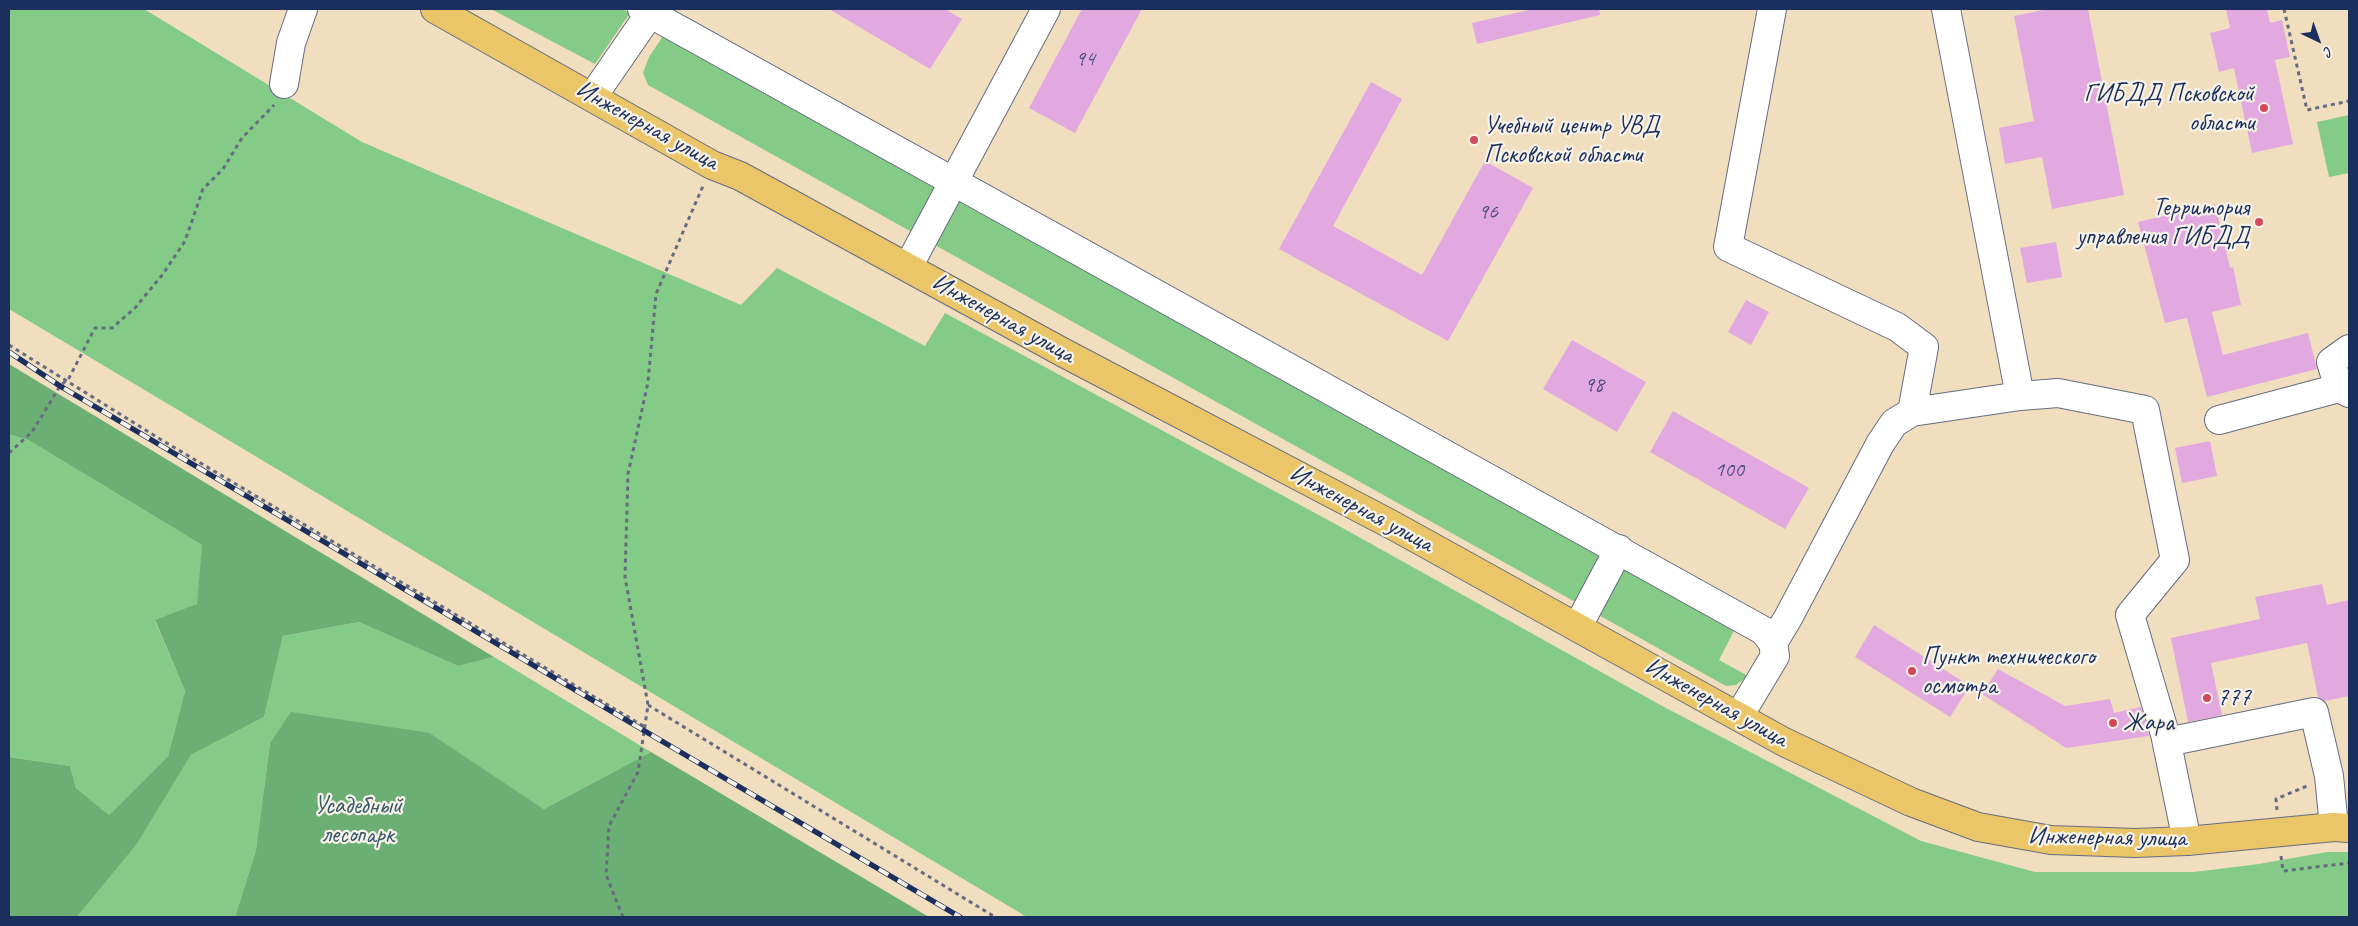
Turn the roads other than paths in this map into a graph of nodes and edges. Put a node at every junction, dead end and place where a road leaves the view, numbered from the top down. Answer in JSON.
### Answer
{"nodes":[{"id":1,"x":303,"y":9,"type":"edge"},
{"id":2,"x":435,"y":9,"type":"edge"},
{"id":3,"x":1046,"y":9,"type":"edge"},
{"id":4,"x":1772,"y":9,"type":"edge"},
{"id":5,"x":1946,"y":9,"type":"edge"},
{"id":6,"x":648,"y":10,"type":"edge"},
{"id":7,"x":284,"y":84,"type":"road end"},
{"id":8,"x":593,"y":96,"type":"junction"},
{"id":9,"x":954,"y":182,"type":"junction"},
{"id":10,"x":908,"y":266,"type":"junction"},
{"id":11,"x":2349,"y":349,"type":"edge"},
{"id":12,"x":2344,"y":391,"type":"edge"},
{"id":13,"x":2020,"y":396,"type":"junction"},
{"id":14,"x":1912,"y":412,"type":"junction"},
{"id":15,"x":2219,"y":420,"type":"dead end"},
{"id":16,"x":1619,"y":549,"type":"junction"},
{"id":17,"x":1578,"y":626,"type":"junction"},
{"id":18,"x":1774,"y":643,"type":"junction"},
{"id":19,"x":1740,"y":716,"type":"junction"},
{"id":20,"x":2167,"y":742,"type":"junction"},
{"id":21,"x":2339,"y":769,"type":"edge"},
{"id":22,"x":2344,"y":825,"type":"edge"},
{"id":23,"x":2188,"y":841,"type":"junction"}],
"edges":[{"from":1,"to":7,"type":"street"},
{"from":2,"to":8,"type":"main road","name":"Инженерная улица"},
{"from":3,"to":9,"type":"street"},
{"from":4,"to":14,"type":"street"},
{"from":5,"to":13,"type":"street"},
{"from":6,"to":8,"type":"street"},
{"from":6,"to":9,"type":"street"},
{"from":8,"to":10,"type":"main road","name":"Инженерная улица"},
{"from":9,"to":10,"type":"street"},
{"from":9,"to":16,"type":"street"},
{"from":10,"to":17,"type":"main road","name":"Инженерная улица"},
{"from":11,"to":12,"type":"street"},
{"from":12,"to":15,"type":"street"},
{"from":13,"to":14,"type":"street"},
{"from":13,"to":20,"type":"street"},
{"from":14,"to":18,"type":"street"},
{"from":16,"to":17,"type":"street"},
{"from":16,"to":18,"type":"street"},
{"from":17,"to":19,"type":"main road","name":"Инженерная улица"},
{"from":18,"to":19,"type":"street"},
{"from":19,"to":23,"type":"main road","name":"Инженерная улица"},
{"from":20,"to":21,"type":"street"},
{"from":20,"to":23,"type":"street"},
{"from":21,"to":22,"type":"street"},
{"from":22,"to":23,"type":"main road","name":"Инженерная улица"}]}
